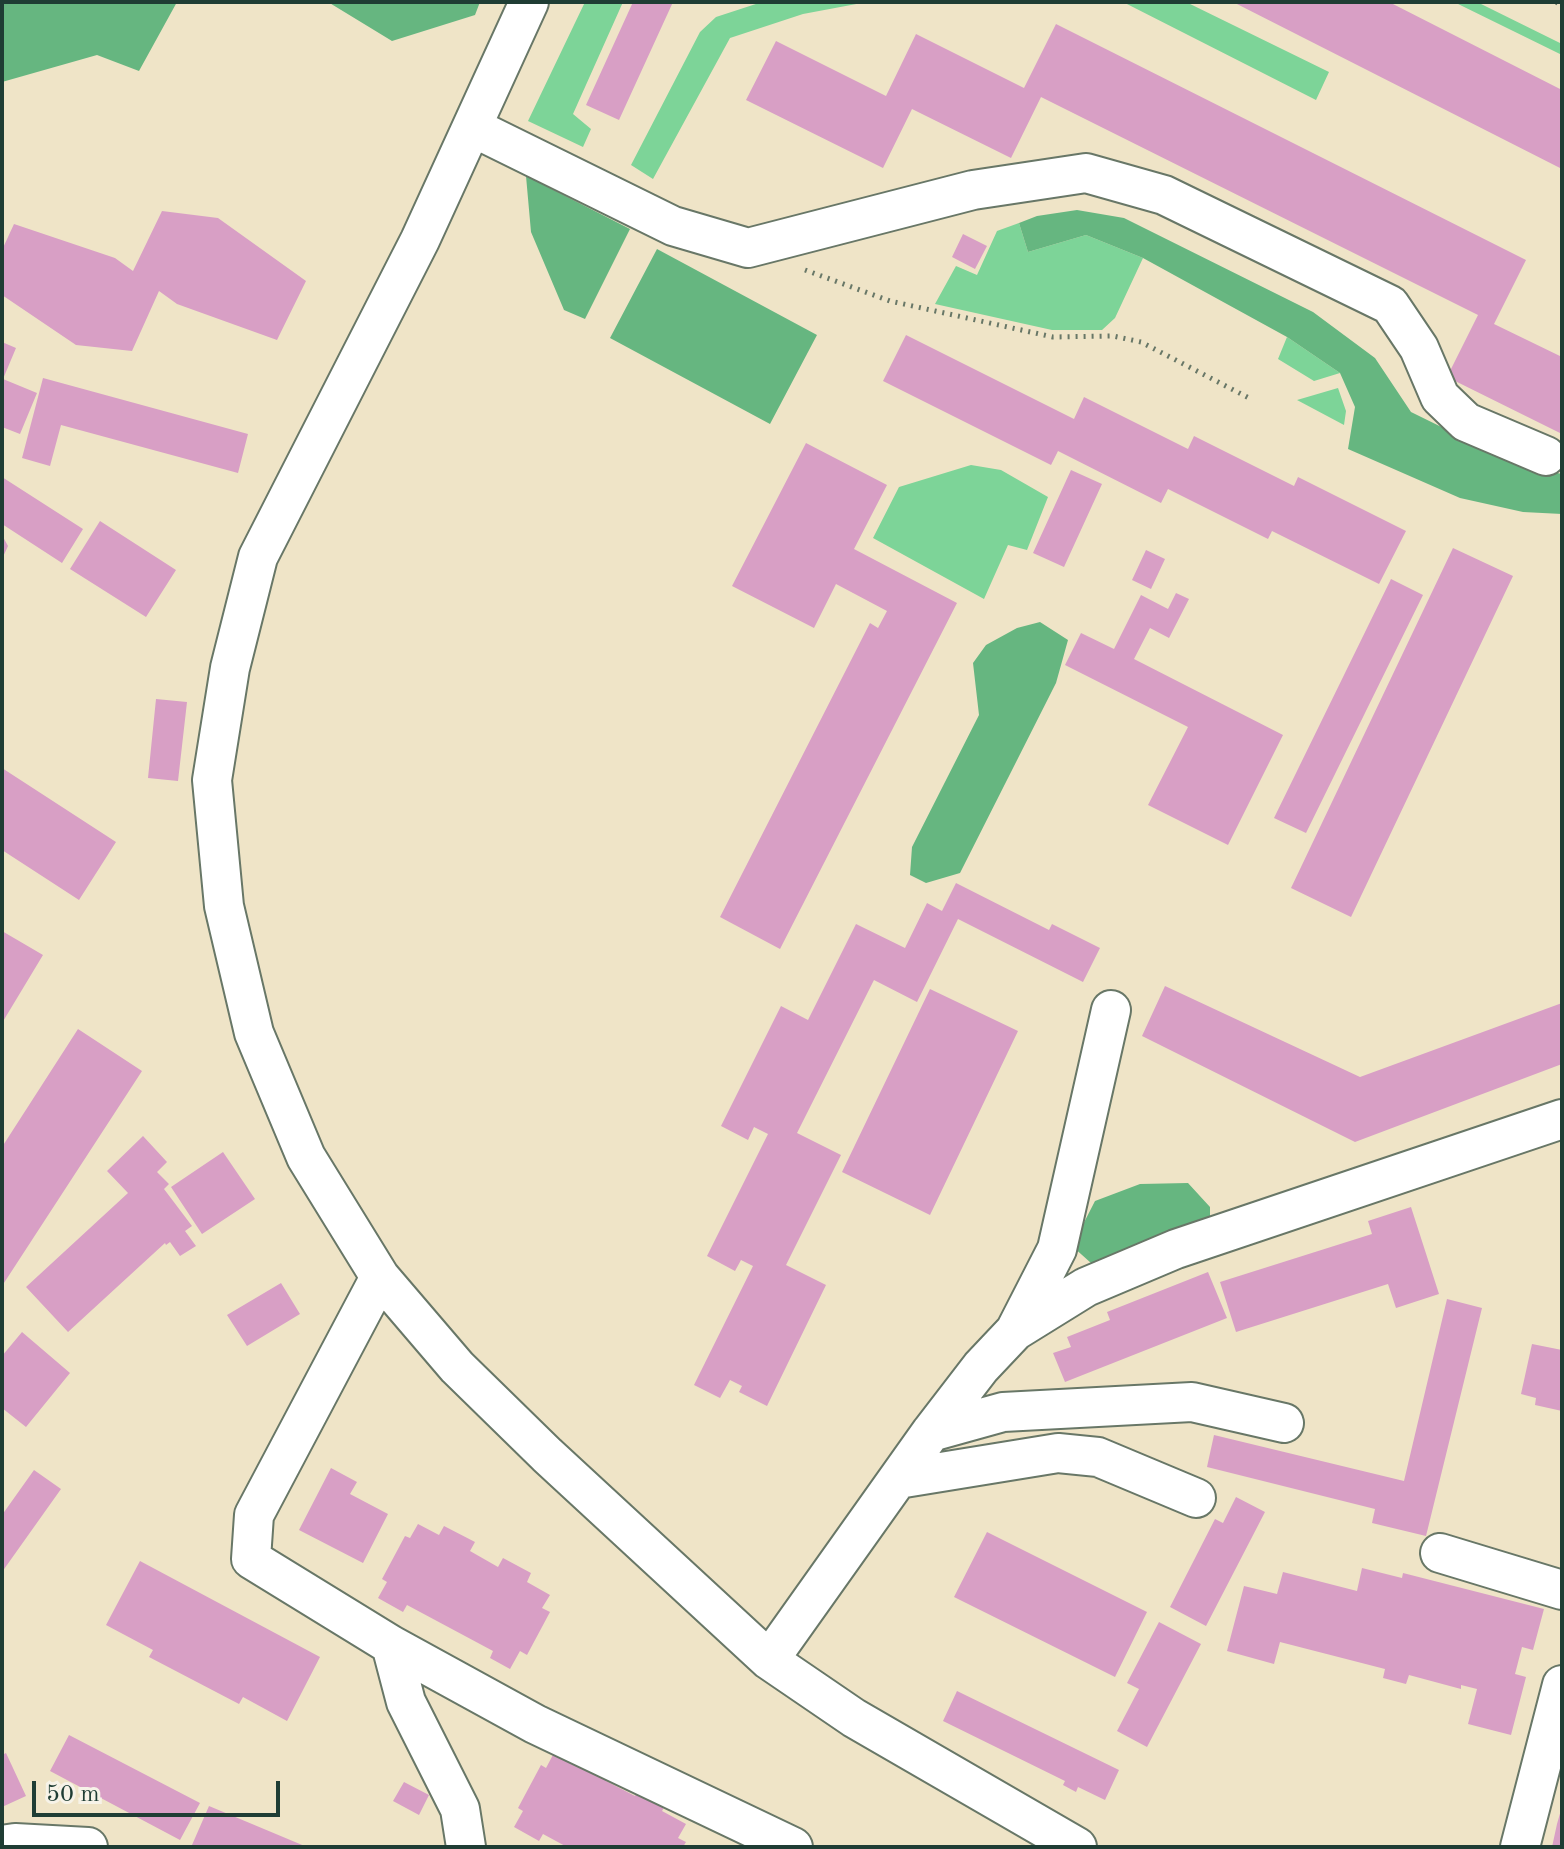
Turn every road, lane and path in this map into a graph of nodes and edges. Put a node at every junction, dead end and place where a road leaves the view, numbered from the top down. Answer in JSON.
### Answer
{"nodes":[{"id":1,"x":529,"y":2,"type":"edge"},
{"id":2,"x":1556,"y":2,"type":"edge"},
{"id":3,"x":1562,"y":5,"type":"edge"},
{"id":4,"x":472,"y":127,"type":"junction"},
{"id":5,"x":805,"y":269,"type":"dead end"},
{"id":6,"x":1249,"y":398,"type":"dead end"},
{"id":7,"x":1546,"y":456,"type":"dead end"},
{"id":8,"x":1111,"y":1010,"type":"dead end"},
{"id":9,"x":1562,"y":1119,"type":"edge"},
{"id":10,"x":380,"y":1277,"type":"junction"},
{"id":11,"x":1015,"y":1331,"type":"junction"},
{"id":12,"x":1284,"y":1423,"type":"dead end"},
{"id":13,"x":931,"y":1432,"type":"junction"},
{"id":14,"x":898,"y":1479,"type":"junction"},
{"id":15,"x":1196,"y":1498,"type":"dead end"},
{"id":16,"x":1440,"y":1553,"type":"dead end"},
{"id":17,"x":1562,"y":1590,"type":"edge"},
{"id":18,"x":391,"y":1645,"type":"junction"},
{"id":19,"x":769,"y":1660,"type":"junction"},
{"id":20,"x":1562,"y":1685,"type":"edge"},
{"id":21,"x":2,"y":1845,"type":"edge"},
{"id":22,"x":83,"y":1846,"type":"edge"},
{"id":23,"x":466,"y":1847,"type":"edge"},
{"id":24,"x":793,"y":1847,"type":"edge"},
{"id":25,"x":1077,"y":1847,"type":"edge"},
{"id":26,"x":1520,"y":1847,"type":"edge"}],
"edges":[{"from":1,"to":4,"type":"street"},
{"from":2,"to":3,"type":"path"},
{"from":4,"to":7,"type":"street"},
{"from":4,"to":10,"type":"street"},
{"from":5,"to":6,"type":"path"},
{"from":8,"to":11,"type":"street"},
{"from":9,"to":11,"type":"street"},
{"from":10,"to":18,"type":"street"},
{"from":10,"to":19,"type":"street"},
{"from":11,"to":13,"type":"street"},
{"from":12,"to":13,"type":"street"},
{"from":13,"to":14,"type":"street"},
{"from":14,"to":15,"type":"street"},
{"from":14,"to":19,"type":"street"},
{"from":16,"to":17,"type":"street"},
{"from":18,"to":23,"type":"street"},
{"from":18,"to":24,"type":"street"},
{"from":19,"to":25,"type":"street"},
{"from":20,"to":26,"type":"street"},
{"from":21,"to":22,"type":"street"}]}
